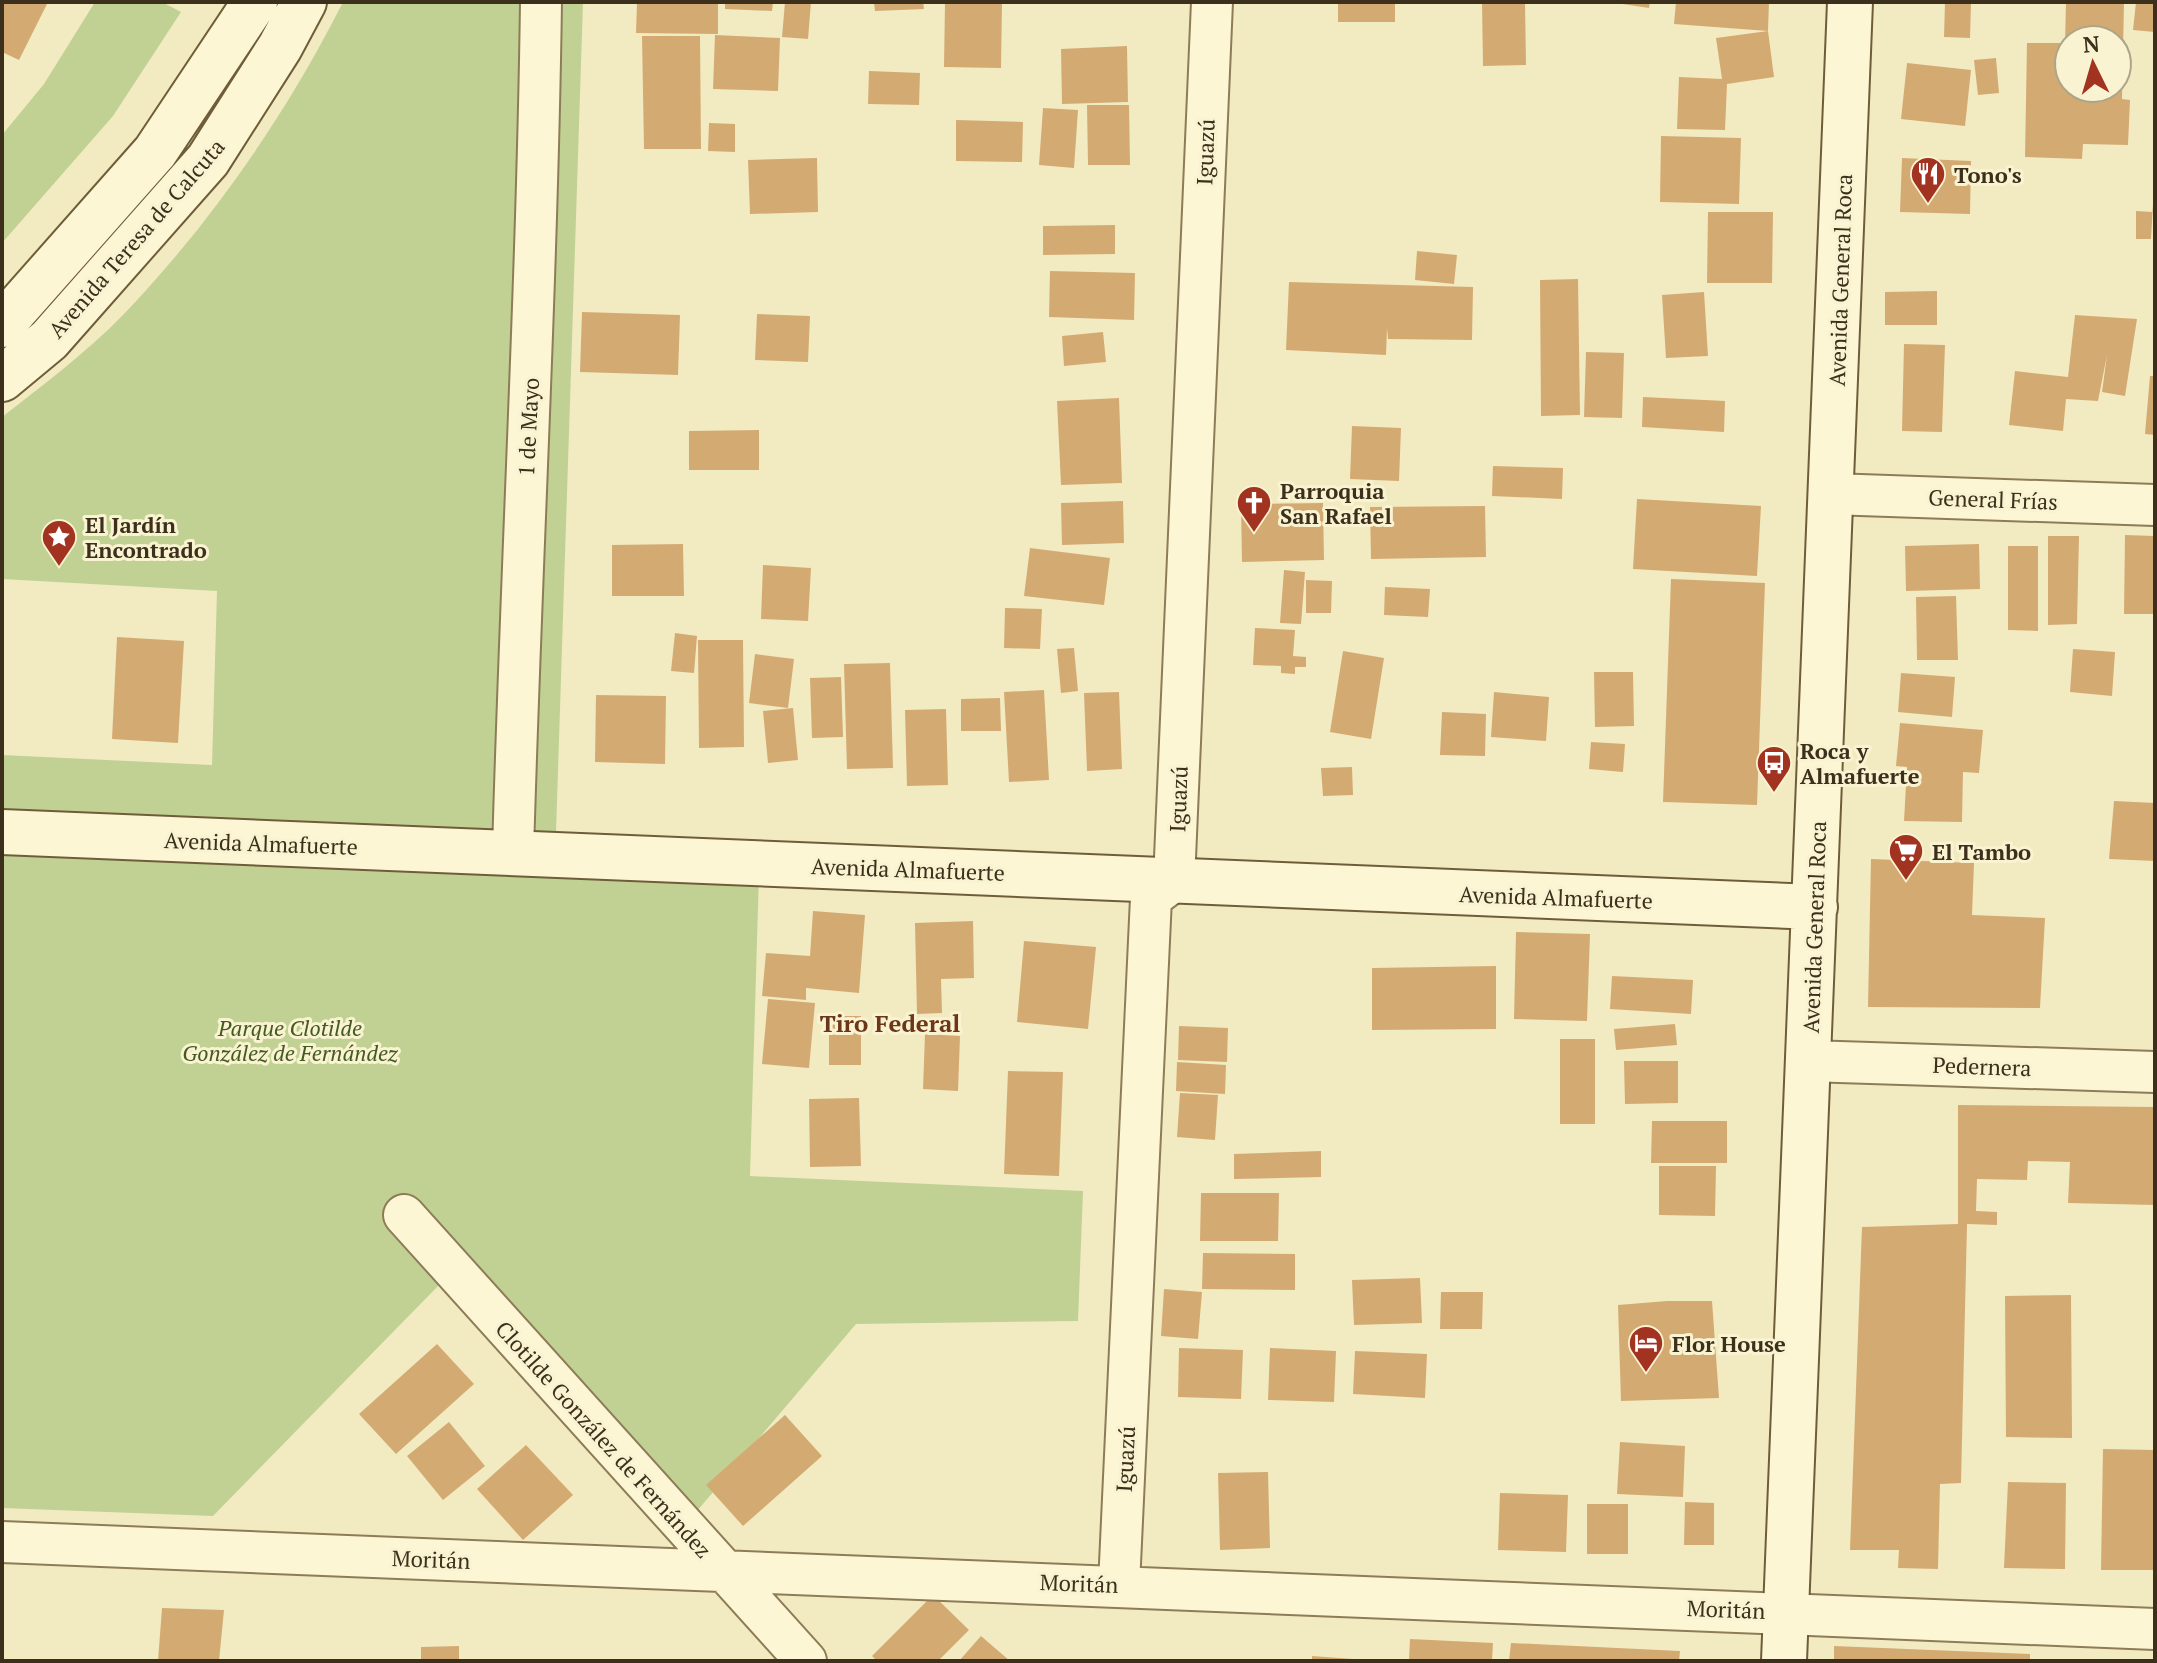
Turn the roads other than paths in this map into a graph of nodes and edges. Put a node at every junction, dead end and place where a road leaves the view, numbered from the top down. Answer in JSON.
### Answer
{"nodes":[{"id":1,"x":255,"y":2,"type":"edge"},
{"id":2,"x":304,"y":2,"type":"edge"},
{"id":3,"x":541,"y":2,"type":"edge"},
{"id":4,"x":1212,"y":2,"type":"edge"},
{"id":5,"x":1850,"y":2,"type":"edge"},
{"id":6,"x":2,"y":325,"type":"edge"},
{"id":7,"x":2,"y":379,"type":"edge"},
{"id":8,"x":1831,"y":494,"type":"junction"},
{"id":9,"x":2155,"y":505,"type":"edge"},
{"id":10,"x":2,"y":832,"type":"edge"},
{"id":11,"x":513,"y":852,"type":"junction"},
{"id":12,"x":1174,"y":881,"type":"junction"},
{"id":13,"x":1815,"y":907,"type":"junction"},
{"id":14,"x":1808,"y":1061,"type":"junction"},
{"id":15,"x":2155,"y":1072,"type":"edge"},
{"id":16,"x":404,"y":1215,"type":"dead end"},
{"id":17,"x":2,"y":1542,"type":"edge"},
{"id":18,"x":722,"y":1570,"type":"junction"},
{"id":19,"x":1119,"y":1585,"type":"junction"},
{"id":20,"x":1786,"y":1612,"type":"junction"},
{"id":21,"x":2155,"y":1629,"type":"edge"},
{"id":22,"x":806,"y":1661,"type":"edge"},
{"id":23,"x":1784,"y":1661,"type":"edge"}],
"edges":[{"from":1,"to":6,"type":"main road","name":"Avenida Teresa de Calcuta"},
{"from":2,"to":7,"type":"main road","name":"Avenida Teresa de Calcuta"},
{"from":3,"to":11,"type":"street","name":"1 de Mayo"},
{"from":4,"to":12,"type":"street","name":"Iguazú"},
{"from":5,"to":8,"type":"main road","name":"Avenida General Roca"},
{"from":8,"to":9,"type":"street","name":"General Frías"},
{"from":8,"to":13,"type":"main road","name":"Avenida General Roca"},
{"from":10,"to":11,"type":"main road","name":"Avenida Almafuerte"},
{"from":11,"to":12,"type":"main road","name":"Avenida Almafuerte"},
{"from":12,"to":13,"type":"main road","name":"Avenida Almafuerte"},
{"from":12,"to":19,"type":"street","name":"Iguazú"},
{"from":13,"to":14,"type":"main road","name":"Avenida General Roca"},
{"from":14,"to":15,"type":"street","name":"Pedernera"},
{"from":14,"to":20,"type":"main road","name":"Avenida General Roca"},
{"from":16,"to":18,"type":"street","name":"Clotilde González de Fernández"},
{"from":17,"to":18,"type":"street","name":"Moritán"},
{"from":18,"to":19,"type":"street","name":"Moritán"},
{"from":18,"to":22,"type":"street","name":"Clotilde González de Fernández"},
{"from":19,"to":20,"type":"street","name":"Moritán"},
{"from":20,"to":21,"type":"street","name":"Moritán"},
{"from":20,"to":23,"type":"main road","name":"Avenida General Roca"}]}
